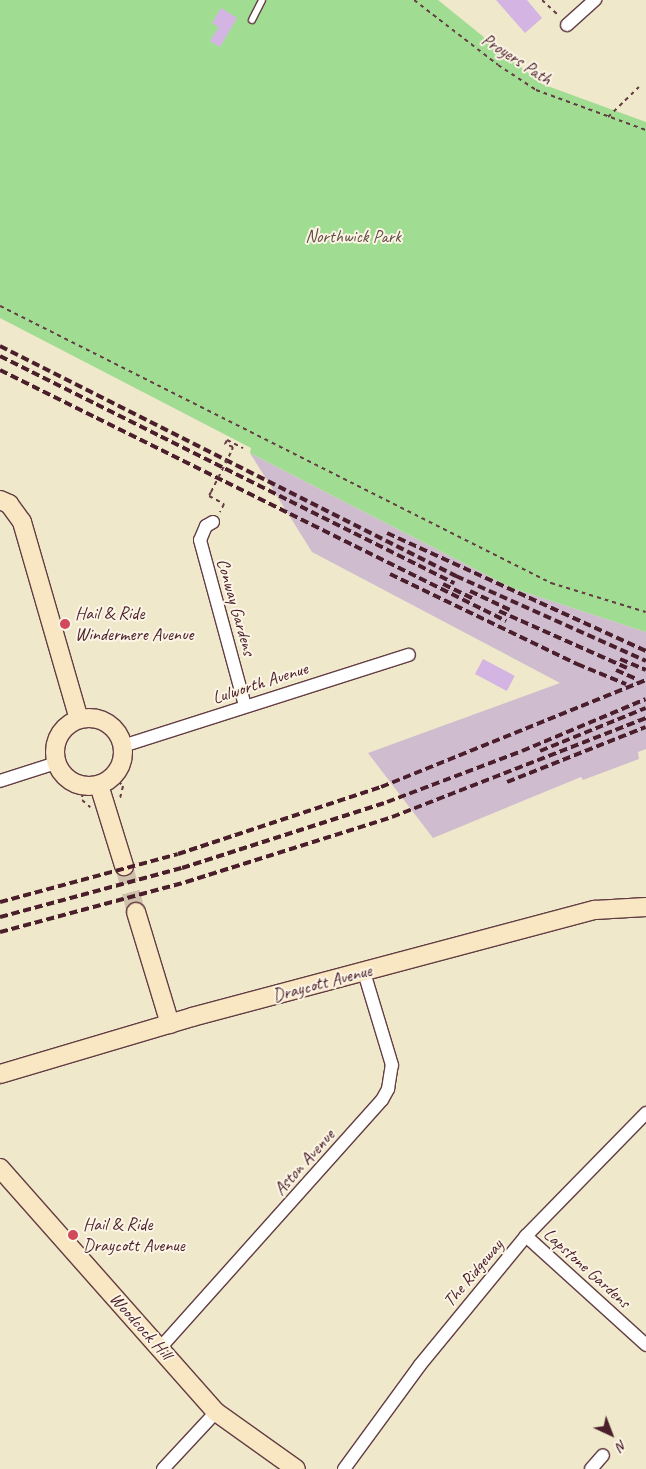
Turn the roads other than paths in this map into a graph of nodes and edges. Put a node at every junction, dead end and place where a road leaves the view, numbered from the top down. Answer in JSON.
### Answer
{"nodes":[{"id":1,"x":262,"y":0,"type":"edge"},
{"id":2,"x":595,"y":0,"type":"edge"},
{"id":3,"x":252,"y":20,"type":"dead end"},
{"id":4,"x":567,"y":25,"type":"road end"},
{"id":5,"x":0,"y":500,"type":"edge"},
{"id":6,"x":213,"y":522,"type":"dead end"},
{"id":7,"x":409,"y":656,"type":"dead end"},
{"id":8,"x":245,"y":706,"type":"junction"},
{"id":9,"x":79,"y":719,"type":"junction"},
{"id":10,"x":123,"y":746,"type":"junction"},
{"id":11,"x":56,"y":763,"type":"junction"},
{"id":12,"x":0,"y":781,"type":"edge"},
{"id":13,"x":99,"y":785,"type":"junction"},
{"id":14,"x":124,"y":866,"type":"tunnel mouth"},
{"id":15,"x":646,"y":907,"type":"edge"},
{"id":16,"x":136,"y":912,"type":"tunnel mouth"},
{"id":17,"x":364,"y":972,"type":"junction"},
{"id":18,"x":170,"y":1024,"type":"junction"},
{"id":19,"x":0,"y":1074,"type":"edge"},
{"id":20,"x":646,"y":1113,"type":"edge"},
{"id":21,"x":0,"y":1168,"type":"edge"},
{"id":22,"x":526,"y":1236,"type":"junction"},
{"id":23,"x":646,"y":1345,"type":"edge"},
{"id":24,"x":161,"y":1347,"type":"junction"},
{"id":25,"x":216,"y":1412,"type":"junction"},
{"id":26,"x":603,"y":1455,"type":"dead end"},
{"id":27,"x":163,"y":1469,"type":"edge"},
{"id":28,"x":296,"y":1469,"type":"edge"},
{"id":29,"x":344,"y":1469,"type":"edge"},
{"id":30,"x":591,"y":1469,"type":"edge"}],
"edges":[{"from":1,"to":3,"type":"lane"},
{"from":2,"to":4,"type":"street"},
{"from":5,"to":9,"type":"street"},
{"from":6,"to":8,"type":"street","name":"Conway Gardens"},
{"from":7,"to":8,"type":"street","name":"Lulworth Avenue"},
{"from":8,"to":10,"type":"street","name":"Lulworth Avenue"},
{"from":9,"to":10,"type":"street"},
{"from":9,"to":11,"type":"street"},
{"from":10,"to":13,"type":"street"},
{"from":11,"to":12,"type":"street"},
{"from":11,"to":13,"type":"street"},
{"from":13,"to":14,"type":"street"},
{"from":15,"to":17,"type":"street","name":"Draycott Avenue"},
{"from":16,"to":18,"type":"street"},
{"from":17,"to":18,"type":"street","name":"Draycott Avenue"},
{"from":17,"to":24,"type":"street","name":"Aston Avenue"},
{"from":18,"to":19,"type":"street","name":"Draycott Avenue"},
{"from":20,"to":22,"type":"street","name":"The Ridgeway"},
{"from":21,"to":24,"type":"street","name":"Woodcock Hill"},
{"from":22,"to":23,"type":"street","name":"Lapstone Gardens"},
{"from":22,"to":29,"type":"street","name":"The Ridgeway"},
{"from":24,"to":25,"type":"street","name":"Woodcock Hill"},
{"from":25,"to":27,"type":"street"},
{"from":25,"to":28,"type":"street","name":"Woodcock Hill"},
{"from":26,"to":30,"type":"street"}]}
